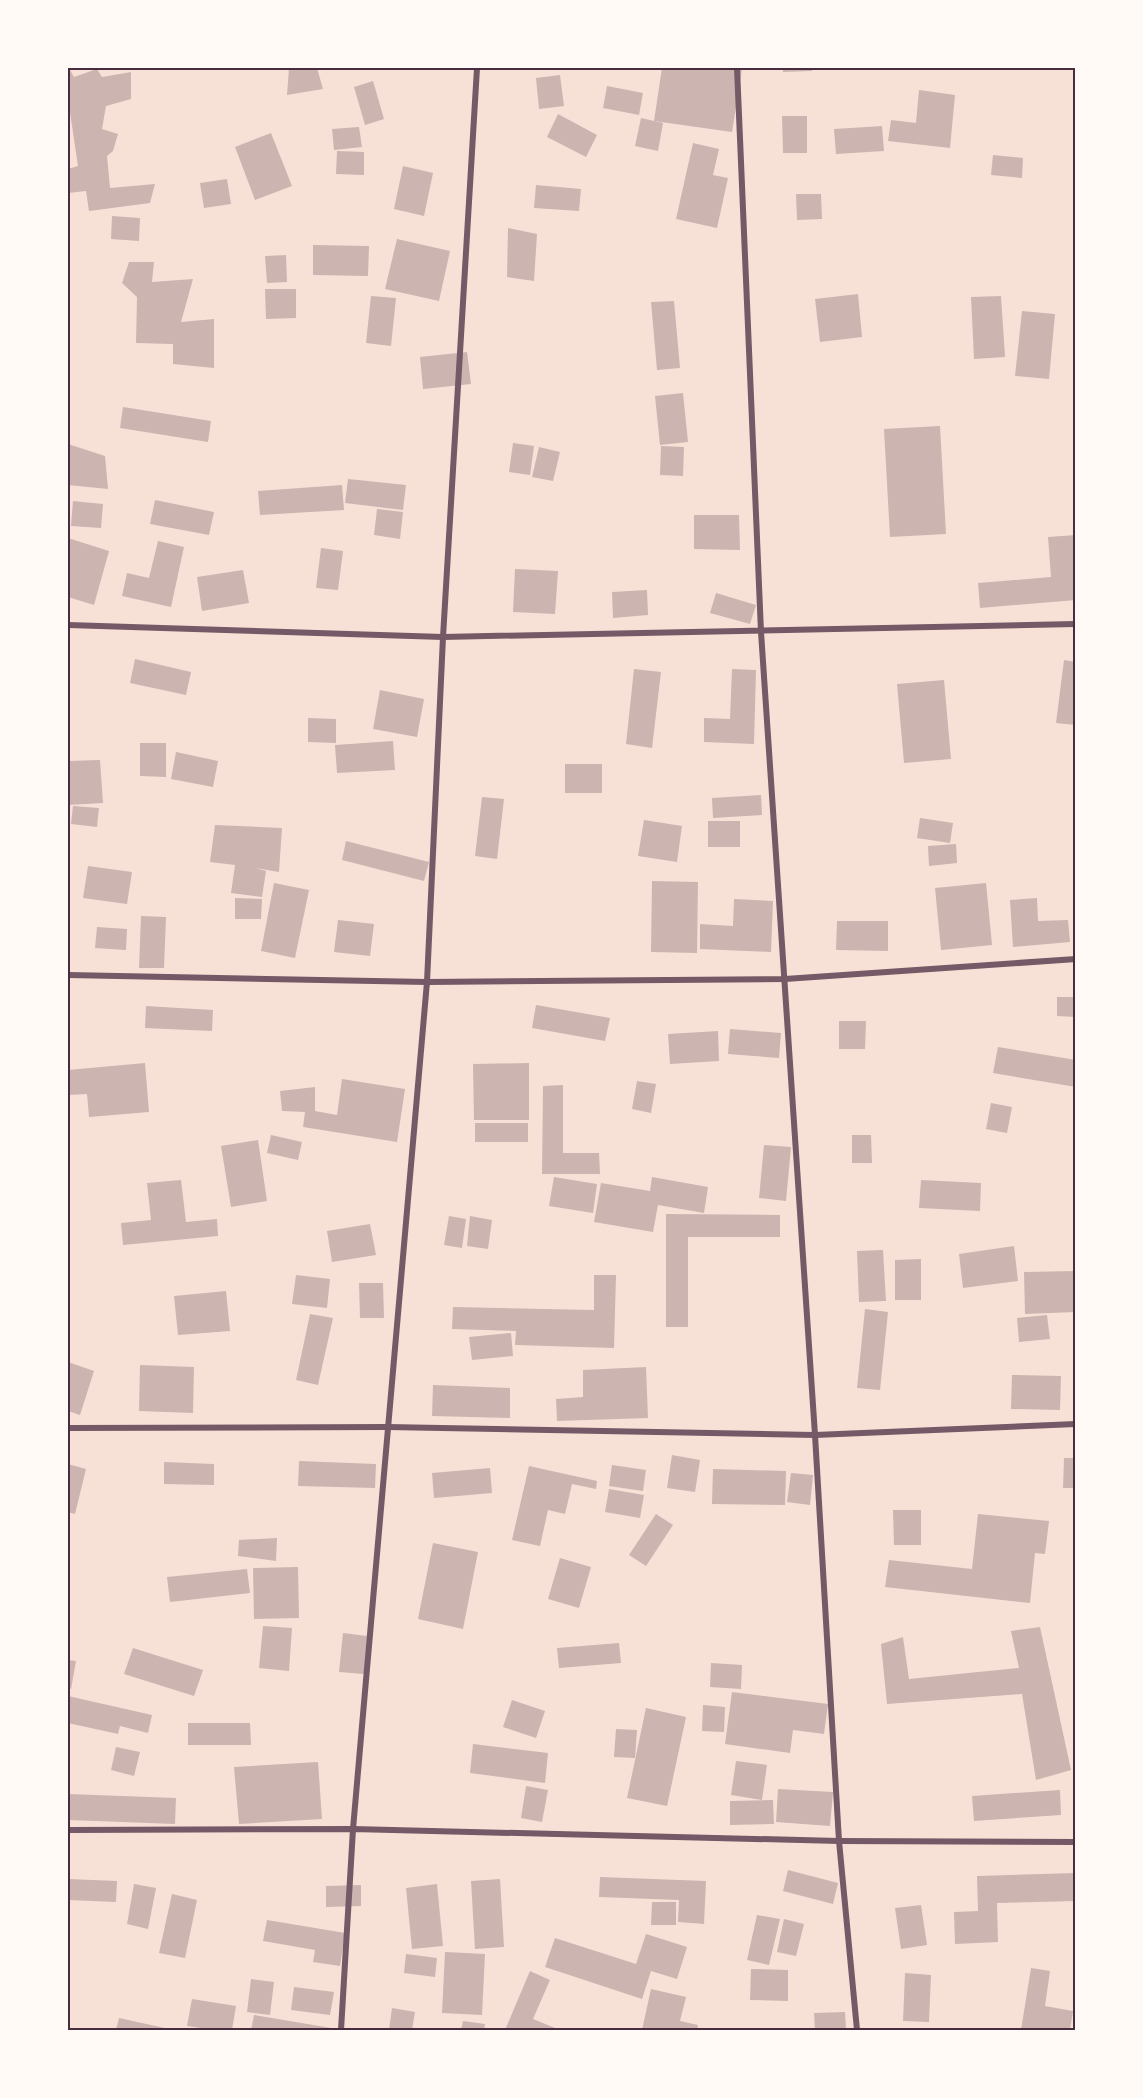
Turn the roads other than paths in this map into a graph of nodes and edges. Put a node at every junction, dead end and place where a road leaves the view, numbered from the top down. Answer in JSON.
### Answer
{"nodes":[{"id":1,"x":477,"y":68,"type":"edge"},
{"id":2,"x":737,"y":68,"type":"edge"},
{"id":3,"x":1076,"y":624,"type":"edge"},
{"id":4,"x":68,"y":625,"type":"edge"},
{"id":5,"x":761,"y":632,"type":"junction"},
{"id":6,"x":443,"y":638,"type":"junction"},
{"id":7,"x":1076,"y":958,"type":"edge"},
{"id":8,"x":68,"y":975,"type":"edge"},
{"id":9,"x":784,"y":979,"type":"junction"},
{"id":10,"x":428,"y":982,"type":"junction"},
{"id":11,"x":1076,"y":1424,"type":"edge"},
{"id":12,"x":387,"y":1427,"type":"junction"},
{"id":13,"x":68,"y":1428,"type":"edge"},
{"id":14,"x":815,"y":1435,"type":"junction"},
{"id":15,"x":68,"y":1830,"type":"edge"},
{"id":16,"x":353,"y":1830,"type":"junction"},
{"id":17,"x":839,"y":1841,"type":"junction"},
{"id":18,"x":1076,"y":1842,"type":"edge"},
{"id":19,"x":341,"y":2031,"type":"edge"},
{"id":20,"x":857,"y":2031,"type":"edge"}],
"edges":[{"from":1,"to":6,"type":"street"},
{"from":2,"to":5,"type":"street"},
{"from":3,"to":5,"type":"street"},
{"from":4,"to":6,"type":"street"},
{"from":5,"to":6,"type":"street"},
{"from":5,"to":9,"type":"street"},
{"from":6,"to":10,"type":"street"},
{"from":7,"to":9,"type":"street"},
{"from":8,"to":10,"type":"street"},
{"from":9,"to":10,"type":"street"},
{"from":9,"to":14,"type":"street"},
{"from":10,"to":12,"type":"street"},
{"from":11,"to":14,"type":"street"},
{"from":12,"to":13,"type":"street"},
{"from":12,"to":14,"type":"street"},
{"from":12,"to":16,"type":"street"},
{"from":14,"to":17,"type":"street"},
{"from":15,"to":16,"type":"street"},
{"from":16,"to":17,"type":"street"},
{"from":16,"to":19,"type":"street"},
{"from":17,"to":18,"type":"street"},
{"from":17,"to":20,"type":"street"}]}
